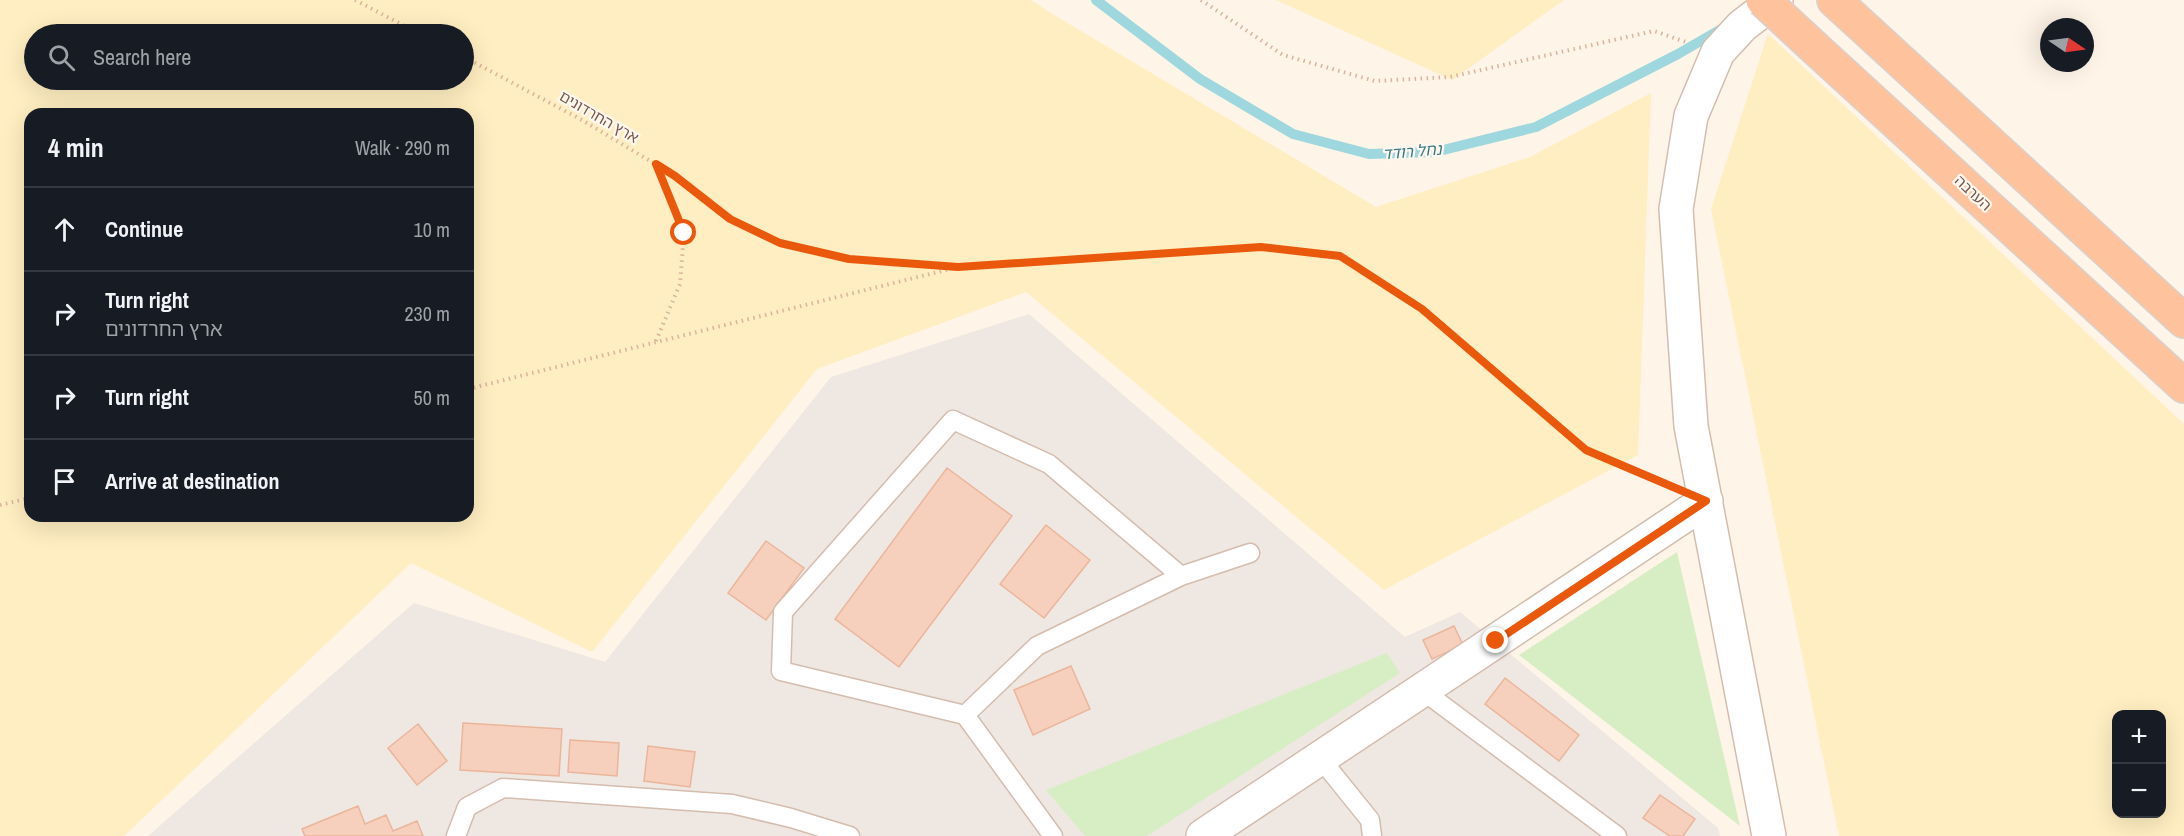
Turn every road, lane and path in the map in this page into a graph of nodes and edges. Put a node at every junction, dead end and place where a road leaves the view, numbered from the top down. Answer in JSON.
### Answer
{"nodes":[{"id":1,"x":355,"y":0,"type":"edge"},
{"id":2,"x":1201,"y":0,"type":"edge"},
{"id":3,"x":1763,"y":0,"type":"edge"},
{"id":4,"x":1776,"y":0,"type":"edge"},
{"id":5,"x":1841,"y":7,"type":"edge"},
{"id":6,"x":401,"y":24,"type":"edge"},
{"id":7,"x":1718,"y":52,"type":"junction"},
{"id":8,"x":474,"y":62,"type":"edge"},
{"id":9,"x":656,"y":164,"type":"junction"},
{"id":10,"x":958,"y":267,"type":"junction"},
{"id":11,"x":2184,"y":321,"type":"edge"},
{"id":12,"x":656,"y":342,"type":"junction"},
{"id":13,"x":2184,"y":386,"type":"edge"},
{"id":14,"x":474,"y":387,"type":"edge"},
{"id":15,"x":24,"y":499,"type":"edge"},
{"id":16,"x":1706,"y":501,"type":"junction"},
{"id":17,"x":0,"y":505,"type":"edge"},
{"id":18,"x":1250,"y":554,"type":"dead end"},
{"id":19,"x":1181,"y":576,"type":"junction"},
{"id":20,"x":1422,"y":690,"type":"junction"},
{"id":21,"x":965,"y":715,"type":"junction"},
{"id":22,"x":1320,"y":758,"type":"junction"},
{"id":23,"x":456,"y":836,"type":"edge"},
{"id":24,"x":850,"y":836,"type":"edge"},
{"id":25,"x":1053,"y":836,"type":"edge"},
{"id":26,"x":1203,"y":836,"type":"edge"},
{"id":27,"x":1372,"y":836,"type":"edge"},
{"id":28,"x":1617,"y":836,"type":"edge"},
{"id":29,"x":1769,"y":836,"type":"edge"}],
"edges":[{"from":1,"to":6,"type":"path"},
{"from":2,"to":7,"type":"path"},
{"from":3,"to":13,"type":"highway","name":"הערבה","bridge":true},
{"from":4,"to":7,"type":"street"},
{"from":5,"to":11,"type":"highway"},
{"from":7,"to":16,"type":"street"},
{"from":8,"to":9,"type":"path","name":"ארץ החרדונים"},
{"from":9,"to":10,"type":"path","name":"ארץ החרדונים"},
{"from":9,"to":12,"type":"path"},
{"from":10,"to":12,"type":"path"},
{"from":10,"to":16,"type":"path","name":"ארץ החרדונים"},
{"from":12,"to":14,"type":"path"},
{"from":15,"to":17,"type":"path"},
{"from":16,"to":20,"type":"street"},
{"from":16,"to":29,"type":"street"},
{"from":18,"to":19,"type":"lane"},
{"from":19,"to":21,"type":"lane"},
{"from":19,"to":21,"type":"lane"},
{"from":20,"to":22,"type":"street"},
{"from":20,"to":28,"type":"lane"},
{"from":21,"to":25,"type":"lane"},
{"from":22,"to":26,"type":"street"},
{"from":22,"to":27,"type":"lane"},
{"from":23,"to":24,"type":"lane"}]}
